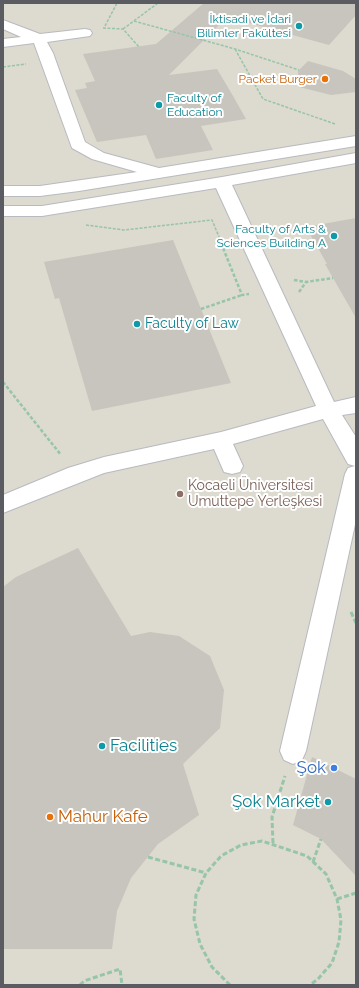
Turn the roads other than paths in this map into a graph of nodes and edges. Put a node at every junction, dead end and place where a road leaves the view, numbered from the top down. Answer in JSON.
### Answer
{"nodes":[{"id":1,"x":3,"y":24,"type":"edge"},
{"id":2,"x":85,"y":32,"type":"road end"},
{"id":3,"x":39,"y":39,"type":"junction"},
{"id":4,"x":3,"y":43,"type":"edge"},
{"id":5,"x":356,"y":141,"type":"edge"},
{"id":6,"x":356,"y":158,"type":"edge"},
{"id":7,"x":162,"y":173,"type":"junction"},
{"id":8,"x":222,"y":182,"type":"junction"},
{"id":9,"x":3,"y":192,"type":"edge"},
{"id":10,"x":3,"y":211,"type":"edge"},
{"id":11,"x":356,"y":405,"type":"edge"},
{"id":12,"x":328,"y":410,"type":"junction"},
{"id":13,"x":221,"y":440,"type":"junction"},
{"id":14,"x":356,"y":458,"type":"edge"},
{"id":15,"x":232,"y":466,"type":"dead end"},
{"id":16,"x":356,"y":474,"type":"edge"},
{"id":17,"x":6,"y":499,"type":"edge"},
{"id":18,"x":293,"y":751,"type":"road end"}],
"edges":[{"from":1,"to":3,"type":"lane"},
{"from":2,"to":3,"type":"lane"},
{"from":3,"to":4,"type":"lane"},
{"from":3,"to":7,"type":"lane"},
{"from":5,"to":7,"type":"lane"},
{"from":6,"to":8,"type":"lane"},
{"from":7,"to":9,"type":"lane"},
{"from":8,"to":10,"type":"lane"},
{"from":8,"to":12,"type":"lane"},
{"from":11,"to":12,"type":"lane"},
{"from":12,"to":13,"type":"lane"},
{"from":12,"to":14,"type":"lane"},
{"from":13,"to":15,"type":"lane"},
{"from":13,"to":17,"type":"lane"},
{"from":16,"to":18,"type":"lane"}]}
